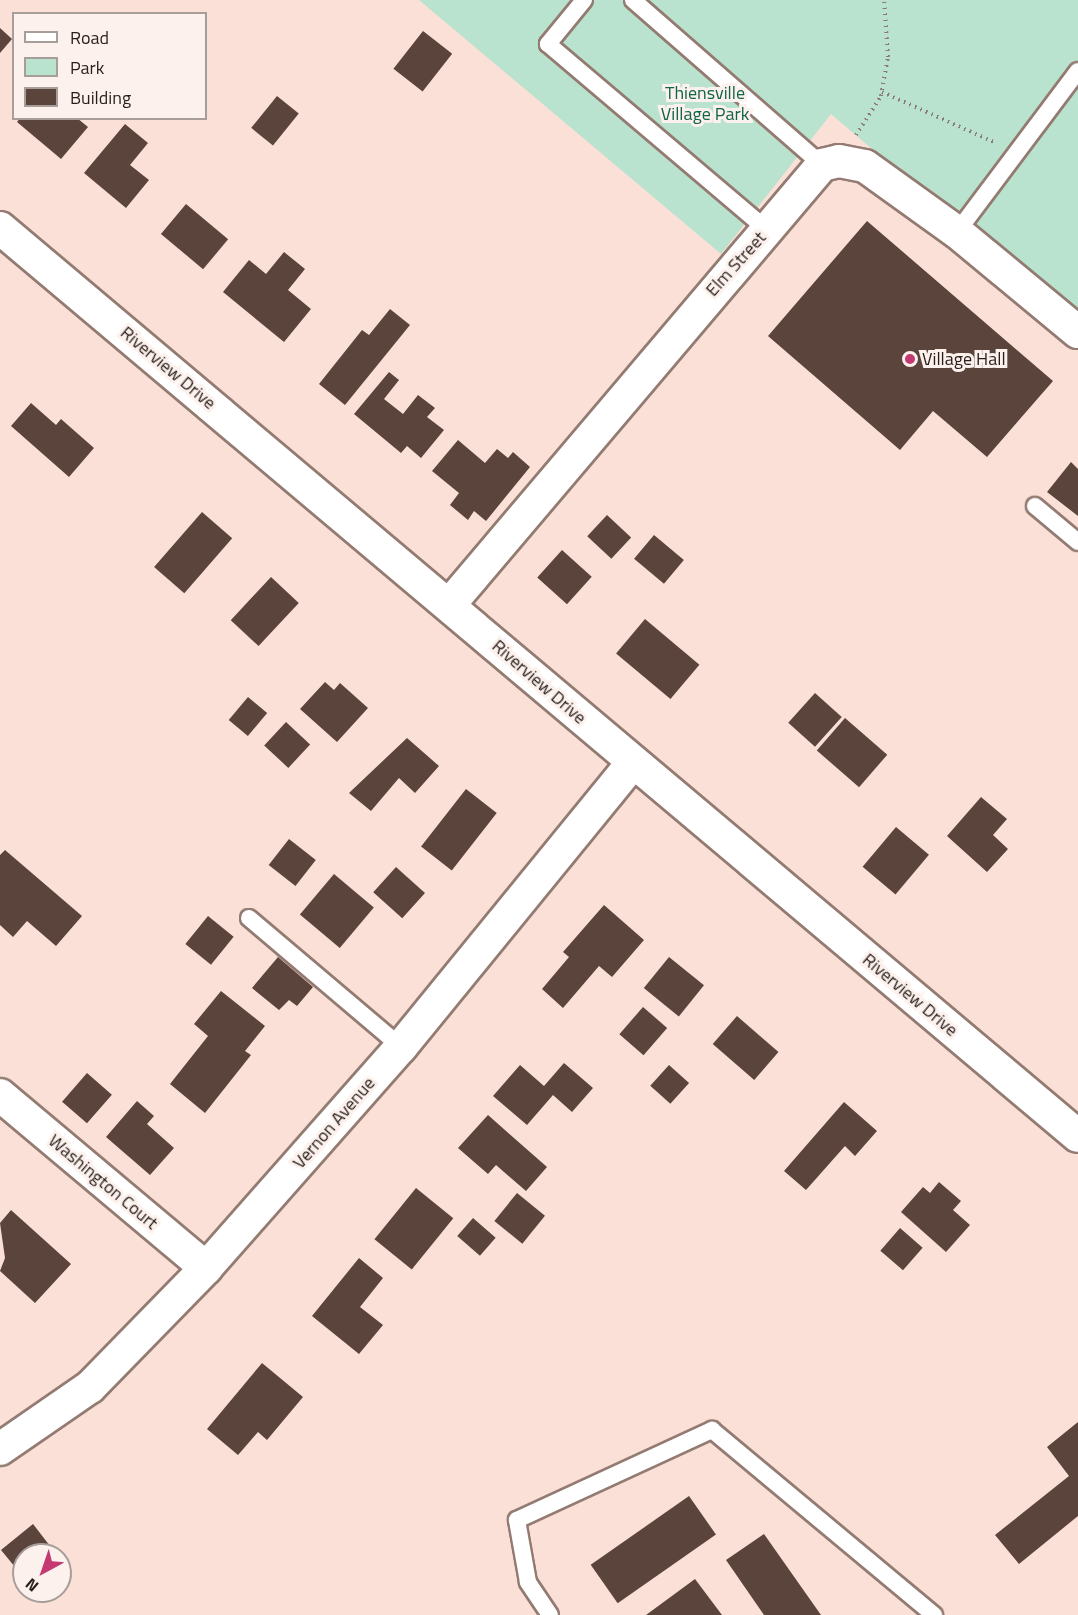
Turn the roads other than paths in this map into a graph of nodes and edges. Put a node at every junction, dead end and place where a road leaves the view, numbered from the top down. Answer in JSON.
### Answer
{"nodes":[{"id":1,"x":585,"y":0,"type":"edge"},
{"id":2,"x":633,"y":0,"type":"edge"},
{"id":3,"x":1078,"y":71,"type":"edge"},
{"id":4,"x":831,"y":163,"type":"junction"},
{"id":5,"x":0,"y":228,"type":"edge"},
{"id":6,"x":767,"y":230,"type":"junction"},
{"id":7,"x":957,"y":232,"type":"junction"},
{"id":8,"x":1078,"y":332,"type":"edge"},
{"id":9,"x":1035,"y":506,"type":"dead end"},
{"id":10,"x":1078,"y":542,"type":"edge"},
{"id":11,"x":449,"y":605,"type":"junction"},
{"id":12,"x":633,"y":763,"type":"junction"},
{"id":13,"x":249,"y":918,"type":"dead end"},
{"id":14,"x":401,"y":1047,"type":"junction"},
{"id":15,"x":0,"y":1095,"type":"edge"},
{"id":16,"x":1078,"y":1136,"type":"edge"},
{"id":17,"x":206,"y":1268,"type":"junction"},
{"id":18,"x":0,"y":1449,"type":"edge"},
{"id":19,"x":550,"y":1615,"type":"edge"},
{"id":20,"x":934,"y":1615,"type":"edge"}],
"edges":[{"from":1,"to":6,"type":"lane"},
{"from":2,"to":4,"type":"lane"},
{"from":3,"to":7,"type":"lane"},
{"from":4,"to":6,"type":"street","name":"Elm Street"},
{"from":4,"to":7,"type":"street"},
{"from":5,"to":11,"type":"street","name":"Riverview Drive"},
{"from":6,"to":11,"type":"street","name":"Elm Street"},
{"from":7,"to":8,"type":"street"},
{"from":9,"to":10,"type":"lane"},
{"from":11,"to":12,"type":"street","name":"Riverview Drive"},
{"from":12,"to":14,"type":"street","name":"Vernon Avenue"},
{"from":12,"to":16,"type":"street","name":"Riverview Drive"},
{"from":13,"to":14,"type":"lane"},
{"from":14,"to":17,"type":"street","name":"Vernon Avenue"},
{"from":15,"to":17,"type":"street","name":"Washington Court"},
{"from":17,"to":18,"type":"street","name":"Vernon Avenue"},
{"from":19,"to":20,"type":"lane"}]}
